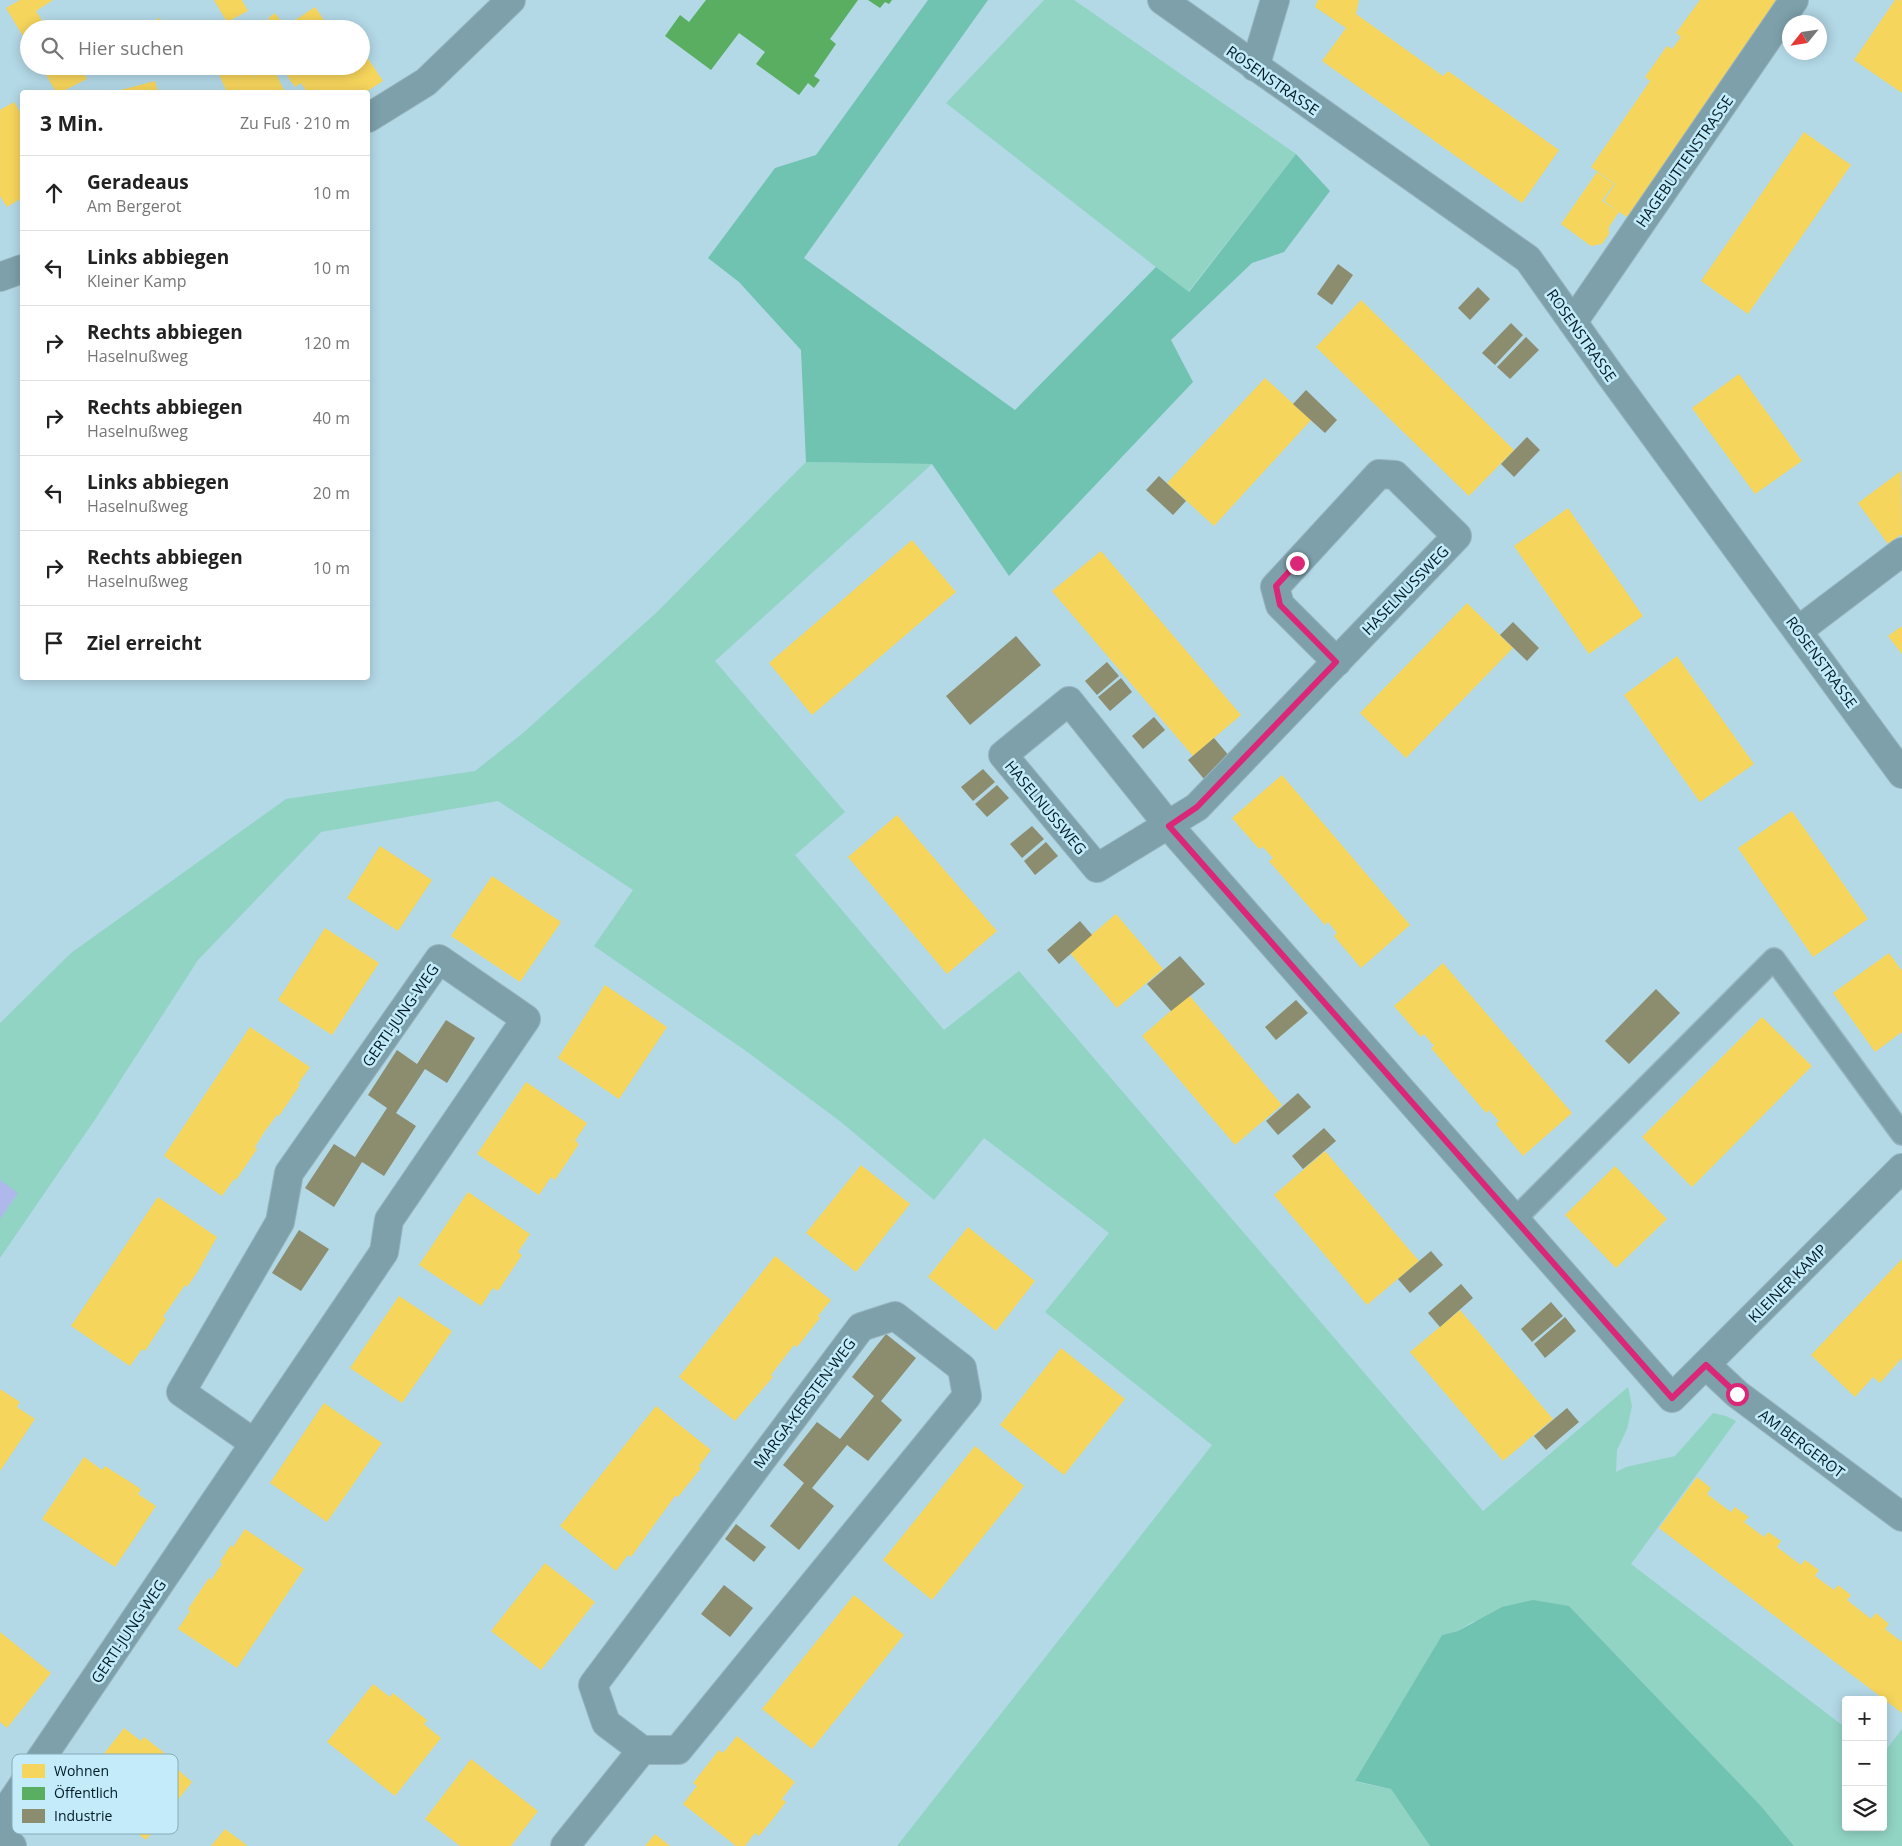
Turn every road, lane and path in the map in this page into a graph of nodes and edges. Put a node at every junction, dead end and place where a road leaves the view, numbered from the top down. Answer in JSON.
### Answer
{"nodes":[{"id":1,"x":511,"y":0,"type":"edge"},
{"id":2,"x":1162,"y":0,"type":"edge"},
{"id":3,"x":1275,"y":0,"type":"edge"},
{"id":4,"x":1794,"y":0,"type":"edge"},
{"id":5,"x":1255,"y":67,"type":"junction"},
{"id":6,"x":370,"y":117,"type":"edge"},
{"id":7,"x":20,"y":270,"type":"edge"},
{"id":8,"x":0,"y":277,"type":"edge"},
{"id":9,"x":1573,"y":322,"type":"junction"},
{"id":10,"x":1902,"y":552,"type":"edge"},
{"id":11,"x":1799,"y":630,"type":"junction"},
{"id":12,"x":1336,"y":662,"type":"junction"},
{"id":13,"x":1902,"y":774,"type":"edge"},
{"id":14,"x":1169,"y":826,"type":"junction"},
{"id":15,"x":1902,"y":1134,"type":"edge"},
{"id":16,"x":1902,"y":1168,"type":"edge"},
{"id":17,"x":1515,"y":1220,"type":"junction"},
{"id":18,"x":1706,"y":1365,"type":"junction"},
{"id":19,"x":1672,"y":1398,"type":"joint"},
{"id":20,"x":254,"y":1443,"type":"junction"},
{"id":21,"x":1902,"y":1517,"type":"edge"},
{"id":22,"x":642,"y":1750,"type":"junction"},
{"id":23,"x":44,"y":1754,"type":"edge"},
{"id":24,"x":12,"y":1801,"type":"edge"},
{"id":25,"x":0,"y":1819,"type":"edge"},
{"id":26,"x":0,"y":1836,"type":"edge"},
{"id":27,"x":12,"y":1846,"type":"edge"},
{"id":28,"x":565,"y":1846,"type":"edge"}],
"edges":[{"from":1,"to":6,"type":"street"},
{"from":2,"to":5,"type":"street","name":"ROSENSTRASSE"},
{"from":3,"to":5,"type":"street"},
{"from":4,"to":9,"type":"street","name":"HAGEBUTTENSTRASSE"},
{"from":5,"to":9,"type":"street","name":"ROSENSTRASSE"},
{"from":7,"to":8,"type":"street"},
{"from":9,"to":11,"type":"street","name":"ROSENSTRASSE"},
{"from":10,"to":11,"type":"street"},
{"from":11,"to":13,"type":"street","name":"ROSENSTRASSE"},
{"from":12,"to":12,"type":"street","name":"HASELNUSSWEG"},
{"from":12,"to":14,"type":"street","name":"HASELNUSSWEG"},
{"from":14,"to":14,"type":"street","name":"HASELNUSSWEG"},
{"from":14,"to":17,"type":"street","name":"HASELNUSSWEG"},
{"from":15,"to":17,"type":"lane"},
{"from":16,"to":18,"type":"street","name":"KLEINER KAMP"},
{"from":17,"to":19,"type":"street","name":"HASELNUSSWEG"},
{"from":18,"to":19,"type":"street","name":"KLEINER KAMP"},
{"from":18,"to":21,"type":"street","name":"AM BERGEROT"},
{"from":20,"to":20,"type":"street","name":"GERTI-JUNG-WEG"},
{"from":20,"to":23,"type":"street","name":"GERTI-JUNG-WEG"},
{"from":22,"to":22,"type":"street","name":"MARGA-KERSTEN-WEG"},
{"from":22,"to":28,"type":"street"},
{"from":24,"to":25,"type":"street","name":"GERTI-JUNG-WEG"},
{"from":26,"to":27,"type":"street"}]}
